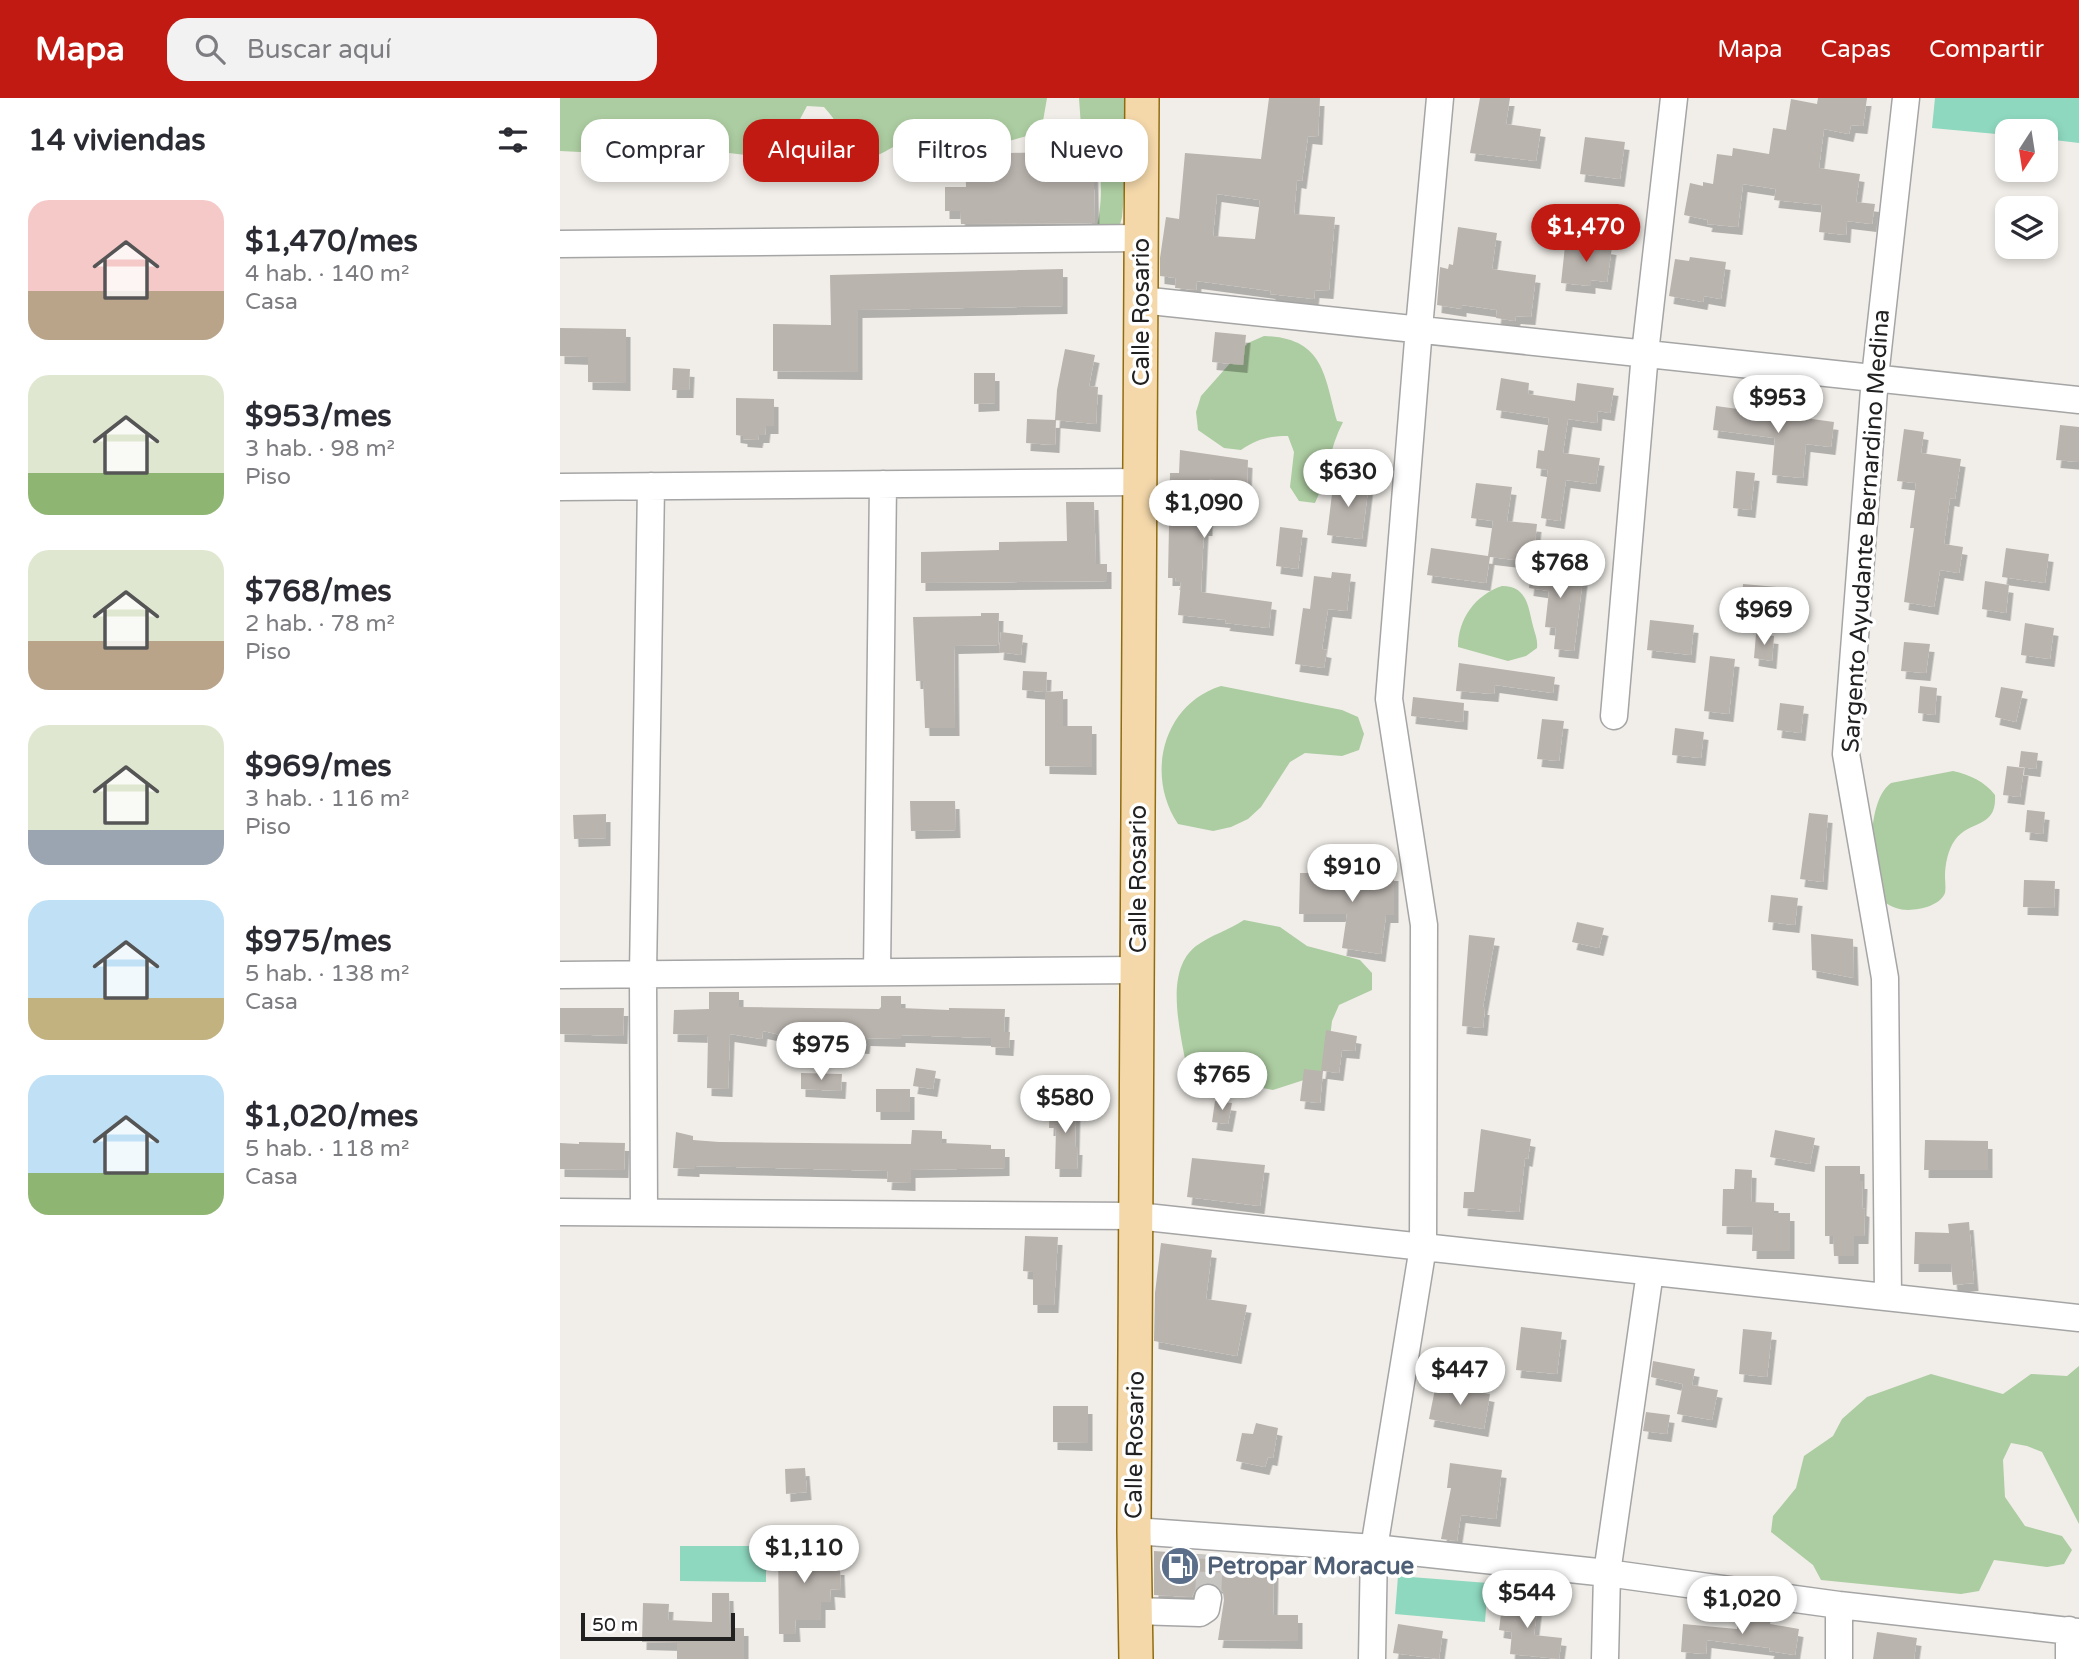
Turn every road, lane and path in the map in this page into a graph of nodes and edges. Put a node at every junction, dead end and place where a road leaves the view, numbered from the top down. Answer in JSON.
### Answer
{"nodes":[{"id":1,"x":1142,"y":98,"type":"edge"},
{"id":2,"x":1440,"y":98,"type":"edge"},
{"id":3,"x":1674,"y":98,"type":"edge"},
{"id":4,"x":1906,"y":98,"type":"edge"},
{"id":5,"x":1141,"y":238,"type":"junction"},
{"id":6,"x":560,"y":244,"type":"edge"},
{"id":7,"x":1141,"y":300,"type":"junction"},
{"id":8,"x":1419,"y":328,"type":"junction"},
{"id":9,"x":1646,"y":353,"type":"junction"},
{"id":10,"x":1875,"y":377,"type":"junction"},
{"id":11,"x":2079,"y":400,"type":"edge"},
{"id":12,"x":1141,"y":482,"type":"junction"},
{"id":13,"x":883,"y":484,"type":"junction"},
{"id":14,"x":651,"y":486,"type":"junction"},
{"id":15,"x":560,"y":487,"type":"edge"},
{"id":16,"x":1614,"y":716,"type":"dead end"},
{"id":17,"x":1138,"y":970,"type":"junction"},
{"id":18,"x":877,"y":972,"type":"junction"},
{"id":19,"x":643,"y":974,"type":"junction"},
{"id":20,"x":560,"y":975,"type":"edge"},
{"id":21,"x":644,"y":1211,"type":"junction"},
{"id":22,"x":560,"y":1212,"type":"edge"},
{"id":23,"x":1137,"y":1216,"type":"junction"},
{"id":24,"x":1423,"y":1247,"type":"junction"},
{"id":25,"x":1650,"y":1272,"type":"junction"},
{"id":26,"x":1888,"y":1297,"type":"junction"},
{"id":27,"x":2079,"y":1318,"type":"edge"},
{"id":28,"x":1134,"y":1531,"type":"junction"},
{"id":29,"x":1374,"y":1548,"type":"junction"},
{"id":30,"x":1607,"y":1573,"type":"junction"},
{"id":31,"x":1208,"y":1598,"type":"dead end"},
{"id":32,"x":1839,"y":1605,"type":"junction"},
{"id":33,"x":1135,"y":1611,"type":"junction"},
{"id":34,"x":2074,"y":1631,"type":"edge"},
{"id":35,"x":1136,"y":1659,"type":"edge"},
{"id":36,"x":1372,"y":1659,"type":"edge"},
{"id":37,"x":1605,"y":1659,"type":"edge"},
{"id":38,"x":1839,"y":1659,"type":"edge"},
{"id":39,"x":2069,"y":1659,"type":"edge"}],
"edges":[{"from":1,"to":5,"type":"main road","name":"Calle Rosario"},
{"from":2,"to":8,"type":"street"},
{"from":3,"to":9,"type":"street"},
{"from":4,"to":10,"type":"street","name":"Sargento Ayudante Bernardino Medina"},
{"from":5,"to":6,"type":"street"},
{"from":5,"to":7,"type":"main road","name":"Calle Rosario"},
{"from":7,"to":8,"type":"street"},
{"from":7,"to":12,"type":"main road","name":"Calle Rosario"},
{"from":8,"to":9,"type":"street"},
{"from":8,"to":24,"type":"street"},
{"from":9,"to":10,"type":"street"},
{"from":9,"to":16,"type":"street"},
{"from":10,"to":11,"type":"street"},
{"from":10,"to":26,"type":"street","name":"Sargento Ayudante Bernardino Medina"},
{"from":12,"to":13,"type":"street"},
{"from":12,"to":17,"type":"main road","name":"Calle Rosario"},
{"from":13,"to":14,"type":"street"},
{"from":13,"to":18,"type":"street"},
{"from":14,"to":15,"type":"street"},
{"from":14,"to":19,"type":"street"},
{"from":17,"to":18,"type":"street"},
{"from":17,"to":23,"type":"main road","name":"Calle Rosario"},
{"from":18,"to":19,"type":"street"},
{"from":19,"to":20,"type":"street"},
{"from":19,"to":21,"type":"street"},
{"from":21,"to":22,"type":"street"},
{"from":21,"to":23,"type":"street"},
{"from":23,"to":24,"type":"street"},
{"from":23,"to":28,"type":"main road","name":"Calle Rosario"},
{"from":24,"to":25,"type":"street"},
{"from":24,"to":29,"type":"street"},
{"from":25,"to":26,"type":"street"},
{"from":25,"to":30,"type":"street"},
{"from":26,"to":27,"type":"street"},
{"from":28,"to":29,"type":"street"},
{"from":28,"to":33,"type":"main road","name":"Calle Rosario"},
{"from":29,"to":30,"type":"street"},
{"from":29,"to":36,"type":"street"},
{"from":30,"to":32,"type":"street"},
{"from":30,"to":37,"type":"street"},
{"from":31,"to":33,"type":"street"},
{"from":32,"to":34,"type":"street"},
{"from":32,"to":38,"type":"street"},
{"from":33,"to":35,"type":"main road","name":"Calle Rosario"},
{"from":34,"to":39,"type":"street"}]}
